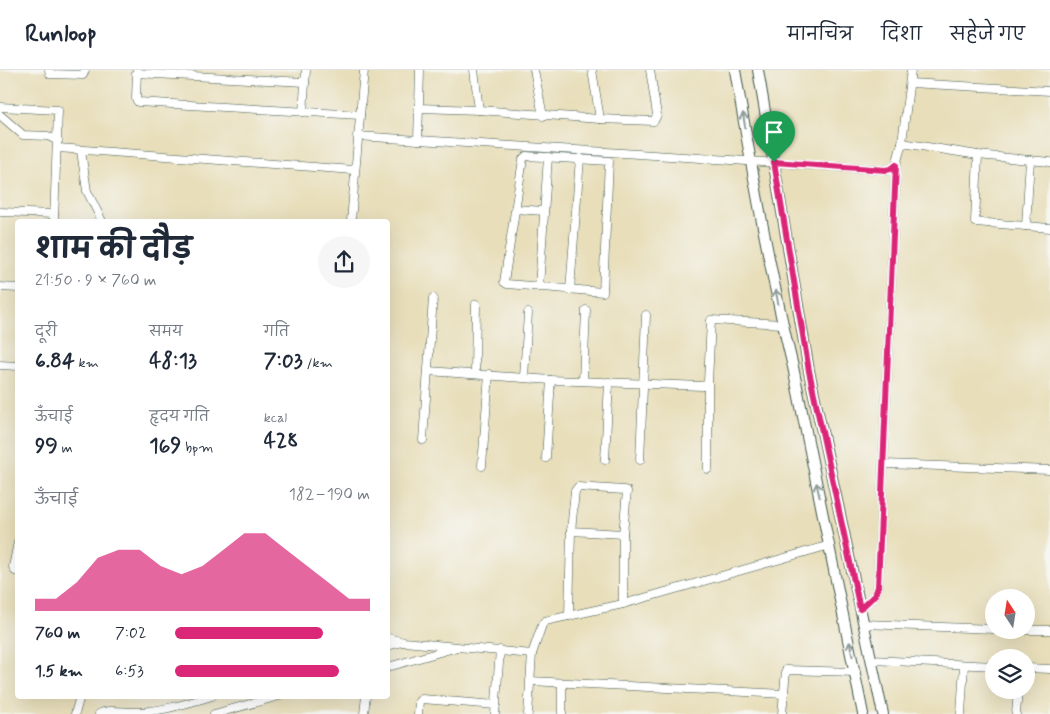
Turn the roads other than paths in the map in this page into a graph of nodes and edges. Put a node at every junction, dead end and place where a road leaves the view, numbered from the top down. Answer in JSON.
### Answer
{"nodes":[{"id":1,"x":49,"y":70,"type":"edge"},
{"id":2,"x":85,"y":70,"type":"edge"},
{"id":3,"x":306,"y":70,"type":"edge"},
{"id":4,"x":364,"y":70,"type":"edge"},
{"id":5,"x":420,"y":70,"type":"edge"},
{"id":6,"x":474,"y":70,"type":"edge"},
{"id":7,"x":534,"y":70,"type":"edge"},
{"id":8,"x":592,"y":70,"type":"edge"},
{"id":9,"x":650,"y":70,"type":"edge"},
{"id":10,"x":735,"y":70,"type":"edge"},
{"id":11,"x":758,"y":70,"type":"edge"},
{"id":12,"x":911,"y":70,"type":"edge"},
{"id":13,"x":137,"y":71,"type":"edge"},
{"id":14,"x":305,"y":82,"type":"junction"},
{"id":15,"x":910,"y":83,"type":"junction"},
{"id":16,"x":1050,"y":91,"type":"edge"},
{"id":17,"x":0,"y":107,"type":"edge"},
{"id":18,"x":419,"y":108,"type":"junction"},
{"id":19,"x":480,"y":110,"type":"junction"},
{"id":20,"x":303,"y":112,"type":"junction"},
{"id":21,"x":0,"y":115,"type":"edge"},
{"id":22,"x":360,"y":115,"type":"junction"},
{"id":23,"x":544,"y":116,"type":"junction"},
{"id":24,"x":600,"y":119,"type":"junction"},
{"id":25,"x":357,"y":136,"type":"junction"},
{"id":26,"x":418,"y":140,"type":"junction"},
{"id":27,"x":902,"y":143,"type":"junction"},
{"id":28,"x":58,"y":145,"type":"junction"},
{"id":29,"x":80,"y":151,"type":"junction"},
{"id":30,"x":594,"y":155,"type":"junction"},
{"id":31,"x":978,"y":155,"type":"junction"},
{"id":32,"x":548,"y":156,"type":"junction"},
{"id":33,"x":580,"y":158,"type":"junction"},
{"id":34,"x":1030,"y":160,"type":"junction"},
{"id":35,"x":750,"y":162,"type":"junction"},
{"id":36,"x":774,"y":162,"type":"junction"},
{"id":37,"x":1050,"y":162,"type":"edge"},
{"id":38,"x":896,"y":165,"type":"junction"},
{"id":39,"x":354,"y":170,"type":"junction"},
{"id":40,"x":515,"y":209,"type":"junction"},
{"id":41,"x":544,"y":211,"type":"junction"},
{"id":42,"x":0,"y":212,"type":"edge"},
{"id":43,"x":54,"y":218,"type":"edge"},
{"id":44,"x":101,"y":219,"type":"edge"},
{"id":45,"x":351,"y":219,"type":"edge"},
{"id":46,"x":1026,"y":226,"type":"junction"},
{"id":47,"x":1050,"y":228,"type":"edge"},
{"id":48,"x":0,"y":287,"type":"edge"},
{"id":49,"x":538,"y":287,"type":"junction"},
{"id":50,"x":15,"y":288,"type":"edge"},
{"id":51,"x":570,"y":290,"type":"junction"},
{"id":52,"x":433,"y":298,"type":"dead end"},
{"id":53,"x":476,"y":304,"type":"dead end"},
{"id":54,"x":586,"y":310,"type":"dead end"},
{"id":55,"x":528,"y":313,"type":"dead end"},
{"id":56,"x":646,"y":315,"type":"dead end"},
{"id":57,"x":782,"y":324,"type":"junction"},
{"id":58,"x":0,"y":365,"type":"edge"},
{"id":59,"x":15,"y":366,"type":"edge"},
{"id":60,"x":429,"y":371,"type":"junction"},
{"id":61,"x":476,"y":374,"type":"junction"},
{"id":62,"x":490,"y":374,"type":"junction"},
{"id":63,"x":524,"y":377,"type":"junction"},
{"id":64,"x":551,"y":380,"type":"junction"},
{"id":65,"x":583,"y":381,"type":"junction"},
{"id":66,"x":609,"y":382,"type":"junction"},
{"id":67,"x":644,"y":384,"type":"junction"},
{"id":68,"x":708,"y":384,"type":"junction"},
{"id":69,"x":423,"y":440,"type":"dead end"},
{"id":70,"x":546,"y":458,"type":"dead end"},
{"id":71,"x":605,"y":460,"type":"dead end"},
{"id":72,"x":640,"y":460,"type":"dead end"},
{"id":73,"x":884,"y":464,"type":"junction"},
{"id":74,"x":482,"y":466,"type":"dead end"},
{"id":75,"x":708,"y":469,"type":"dead end"},
{"id":76,"x":1050,"y":470,"type":"edge"},
{"id":77,"x":571,"y":531,"type":"junction"},
{"id":78,"x":623,"y":534,"type":"junction"},
{"id":79,"x":830,"y":545,"type":"junction"},
{"id":80,"x":15,"y":557,"type":"edge"},
{"id":81,"x":15,"y":571,"type":"edge"},
{"id":82,"x":622,"y":604,"type":"junction"},
{"id":83,"x":860,"y":609,"type":"junction"},
{"id":84,"x":569,"y":616,"type":"junction"},
{"id":85,"x":864,"y":624,"type":"junction"},
{"id":86,"x":985,"y":628,"type":"edge"},
{"id":87,"x":1035,"y":630,"type":"edge"},
{"id":88,"x":1050,"y":630,"type":"edge"},
{"id":89,"x":390,"y":638,"type":"edge"},
{"id":90,"x":404,"y":642,"type":"junction"},
{"id":91,"x":390,"y":646,"type":"edge"},
{"id":92,"x":461,"y":646,"type":"junction"},
{"id":93,"x":500,"y":650,"type":"junction"},
{"id":94,"x":532,"y":654,"type":"junction"},
{"id":95,"x":872,"y":660,"type":"junction"},
{"id":96,"x":390,"y":665,"type":"edge"},
{"id":97,"x":964,"y":665,"type":"junction"},
{"id":98,"x":985,"y":666,"type":"edge"},
{"id":99,"x":1035,"y":668,"type":"edge"},
{"id":100,"x":1050,"y":669,"type":"edge"},
{"id":101,"x":856,"y":672,"type":"junction"},
{"id":102,"x":530,"y":681,"type":"junction"},
{"id":103,"x":562,"y":683,"type":"junction"},
{"id":104,"x":784,"y":694,"type":"junction"},
{"id":105,"x":79,"y":699,"type":"edge"},
{"id":106,"x":202,"y":699,"type":"edge"},
{"id":107,"x":268,"y":699,"type":"edge"},
{"id":108,"x":366,"y":699,"type":"edge"},
{"id":109,"x":1017,"y":699,"type":"edge"},
{"id":110,"x":496,"y":705,"type":"junction"},
{"id":111,"x":150,"y":711,"type":"junction"},
{"id":112,"x":75,"y":714,"type":"edge"},
{"id":113,"x":99,"y":714,"type":"edge"},
{"id":114,"x":163,"y":714,"type":"edge"},
{"id":115,"x":214,"y":714,"type":"edge"},
{"id":116,"x":364,"y":714,"type":"edge"},
{"id":117,"x":418,"y":714,"type":"edge"},
{"id":118,"x":495,"y":714,"type":"edge"},
{"id":119,"x":528,"y":714,"type":"edge"},
{"id":120,"x":562,"y":714,"type":"edge"},
{"id":121,"x":782,"y":714,"type":"edge"},
{"id":122,"x":863,"y":714,"type":"edge"},
{"id":123,"x":883,"y":714,"type":"edge"},
{"id":124,"x":961,"y":714,"type":"edge"},
{"id":125,"x":1016,"y":714,"type":"edge"}],
"edges":[{"from":1,"to":2,"type":"street"},
{"from":3,"to":14,"type":"street"},
{"from":4,"to":22,"type":"street"},
{"from":5,"to":18,"type":"street"},
{"from":6,"to":19,"type":"street"},
{"from":7,"to":23,"type":"street"},
{"from":8,"to":24,"type":"street"},
{"from":9,"to":24,"type":"street"},
{"from":35,"to":10,"type":"main road","one_way":true},
{"from":11,"to":36,"type":"main road"},
{"from":12,"to":15,"type":"street"},
{"from":13,"to":14,"type":"street"},
{"from":13,"to":20,"type":"street"},
{"from":14,"to":20,"type":"street"},
{"from":15,"to":16,"type":"street"},
{"from":15,"to":27,"type":"street"},
{"from":17,"to":28,"type":"street"},
{"from":18,"to":19,"type":"street"},
{"from":18,"to":26,"type":"street"},
{"from":19,"to":23,"type":"street"},
{"from":20,"to":22,"type":"street"},
{"from":21,"to":28,"type":"street"},
{"from":22,"to":25,"type":"street"},
{"from":23,"to":24,"type":"street"},
{"from":25,"to":26,"type":"street"},
{"from":25,"to":39,"type":"street"},
{"from":26,"to":30,"type":"street"},
{"from":27,"to":31,"type":"street"},
{"from":27,"to":38,"type":"street"},
{"from":28,"to":29,"type":"street"},
{"from":28,"to":43,"type":"street"},
{"from":29,"to":39,"type":"street"},
{"from":29,"to":44,"type":"street"},
{"from":30,"to":33,"type":"street"},
{"from":30,"to":35,"type":"street"},
{"from":30,"to":51,"type":"street"},
{"from":31,"to":34,"type":"street"},
{"from":31,"to":46,"type":"street"},
{"from":32,"to":33,"type":"street"},
{"from":32,"to":40,"type":"street"},
{"from":32,"to":41,"type":"street"},
{"from":33,"to":51,"type":"street"},
{"from":34,"to":37,"type":"street"},
{"from":34,"to":46,"type":"street"},
{"from":35,"to":36,"type":"street"},
{"from":57,"to":35,"type":"main road","one_way":true},
{"from":36,"to":38,"type":"street"},
{"from":36,"to":83,"type":"main road"},
{"from":38,"to":73,"type":"street"},
{"from":39,"to":45,"type":"street"},
{"from":40,"to":41,"type":"street"},
{"from":40,"to":49,"type":"street"},
{"from":41,"to":49,"type":"street"},
{"from":42,"to":43,"type":"street"},
{"from":46,"to":47,"type":"street"},
{"from":48,"to":50,"type":"street"},
{"from":49,"to":51,"type":"street"},
{"from":52,"to":60,"type":"street"},
{"from":53,"to":61,"type":"street"},
{"from":54,"to":65,"type":"street"},
{"from":55,"to":63,"type":"street"},
{"from":56,"to":67,"type":"street"},
{"from":57,"to":68,"type":"street"},
{"from":79,"to":57,"type":"main road","one_way":true},
{"from":58,"to":59,"type":"street"},
{"from":60,"to":61,"type":"street"},
{"from":60,"to":69,"type":"street"},
{"from":61,"to":62,"type":"street"},
{"from":62,"to":63,"type":"street"},
{"from":62,"to":74,"type":"street"},
{"from":63,"to":64,"type":"street"},
{"from":64,"to":65,"type":"street"},
{"from":64,"to":70,"type":"street"},
{"from":65,"to":66,"type":"street"},
{"from":66,"to":67,"type":"street"},
{"from":66,"to":71,"type":"street"},
{"from":67,"to":68,"type":"street"},
{"from":67,"to":72,"type":"street"},
{"from":68,"to":75,"type":"street"},
{"from":73,"to":76,"type":"street"},
{"from":73,"to":83,"type":"street"},
{"from":77,"to":78,"type":"street"},
{"from":77,"to":78,"type":"street"},
{"from":77,"to":84,"type":"street"},
{"from":78,"to":82,"type":"street"},
{"from":79,"to":82,"type":"street"},
{"from":101,"to":79,"type":"main road","one_way":true},
{"from":80,"to":81,"type":"street"},
{"from":82,"to":84,"type":"street"},
{"from":83,"to":85,"type":"main road"},
{"from":84,"to":94,"type":"street"},
{"from":85,"to":86,"type":"street"},
{"from":85,"to":95,"type":"main road"},
{"from":87,"to":88,"type":"street"},
{"from":89,"to":90,"type":"street"},
{"from":90,"to":91,"type":"street"},
{"from":90,"to":92,"type":"street"},
{"from":92,"to":93,"type":"street"},
{"from":92,"to":96,"type":"street"},
{"from":93,"to":94,"type":"street"},
{"from":93,"to":110,"type":"street"},
{"from":94,"to":102,"type":"street"},
{"from":95,"to":97,"type":"street"},
{"from":95,"to":123,"type":"main road"},
{"from":97,"to":98,"type":"street"},
{"from":97,"to":124,"type":"street"},
{"from":99,"to":100,"type":"street"},
{"from":101,"to":104,"type":"street"},
{"from":101,"to":122,"type":"main road"},
{"from":102,"to":103,"type":"street"},
{"from":102,"to":119,"type":"street"},
{"from":103,"to":104,"type":"street"},
{"from":103,"to":120,"type":"street"},
{"from":104,"to":121,"type":"street"},
{"from":105,"to":112,"type":"street"},
{"from":106,"to":111,"type":"street"},
{"from":107,"to":115,"type":"street"},
{"from":108,"to":116,"type":"street"},
{"from":109,"to":125,"type":"street"},
{"from":110,"to":117,"type":"street"},
{"from":110,"to":118,"type":"street"},
{"from":111,"to":113,"type":"street"},
{"from":111,"to":114,"type":"street"}]}
